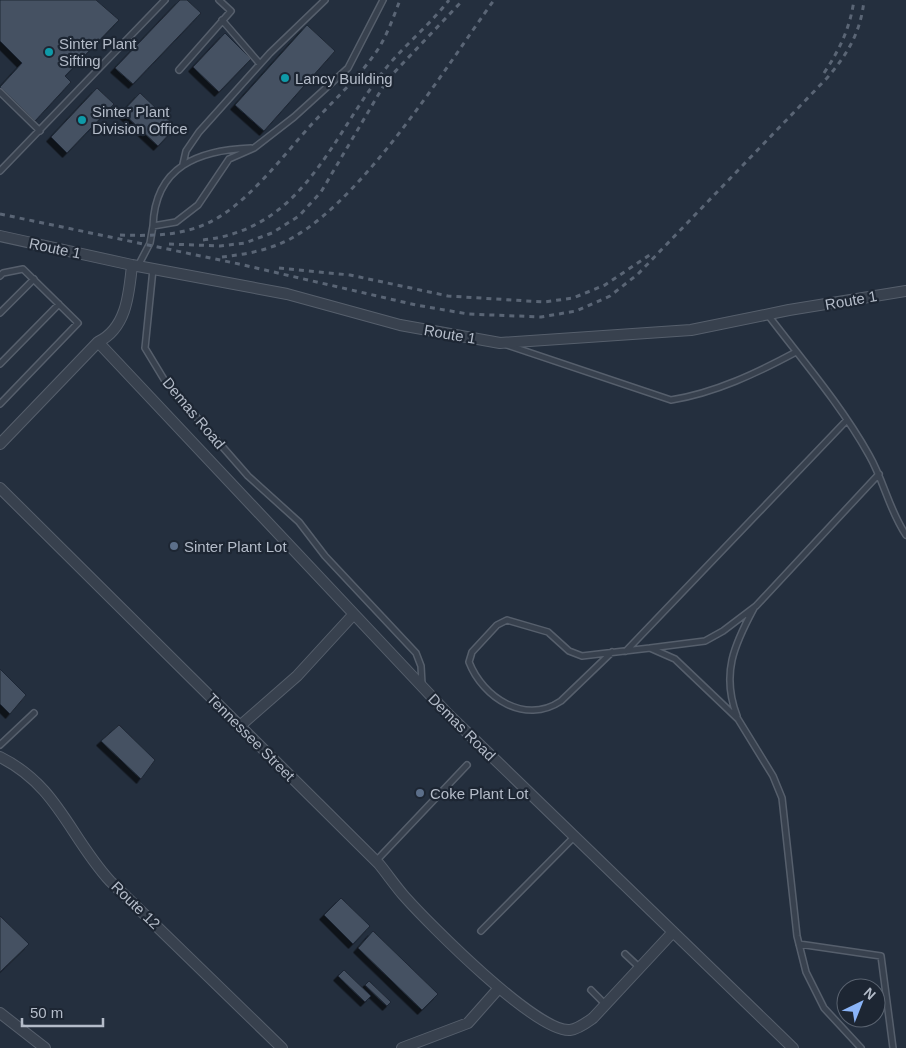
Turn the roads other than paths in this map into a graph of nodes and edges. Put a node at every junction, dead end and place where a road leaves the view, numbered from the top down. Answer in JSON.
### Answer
{"nodes":[{"id":1,"x":164,"y":0,"type":"edge"},
{"id":2,"x":219,"y":0,"type":"edge"},
{"id":3,"x":325,"y":0,"type":"edge"},
{"id":4,"x":383,"y":0,"type":"edge"},
{"id":5,"x":222,"y":20,"type":"junction"},
{"id":6,"x":260,"y":64,"type":"junction"},
{"id":7,"x":179,"y":70,"type":"dead end"},
{"id":8,"x":0,"y":92,"type":"edge"},
{"id":9,"x":40,"y":131,"type":"junction"},
{"id":10,"x":254,"y":148,"type":"junction"},
{"id":11,"x":182,"y":164,"type":"junction"},
{"id":12,"x":0,"y":171,"type":"edge"},
{"id":13,"x":153,"y":226,"type":"junction"},
{"id":14,"x":0,"y":236,"type":"edge"},
{"id":15,"x":135,"y":265,"type":"junction"},
{"id":16,"x":153,"y":269,"type":"junction"},
{"id":17,"x":0,"y":276,"type":"edge"},
{"id":18,"x":34,"y":279,"type":"junction"},
{"id":19,"x":906,"y":291,"type":"edge"},
{"id":20,"x":59,"y":304,"type":"junction"},
{"id":21,"x":0,"y":313,"type":"edge"},
{"id":22,"x":768,"y":314,"type":"junction"},
{"id":23,"x":98,"y":342,"type":"junction"},
{"id":24,"x":500,"y":343,"type":"junction"},
{"id":25,"x":796,"y":352,"type":"junction"},
{"id":26,"x":0,"y":364,"type":"edge"},
{"id":27,"x":0,"y":404,"type":"edge"},
{"id":28,"x":847,"y":420,"type":"junction"},
{"id":29,"x":0,"y":444,"type":"edge"},
{"id":30,"x":879,"y":474,"type":"junction"},
{"id":31,"x":0,"y":488,"type":"edge"},
{"id":32,"x":906,"y":535,"type":"edge"},
{"id":33,"x":756,"y":606,"type":"junction"},
{"id":34,"x":353,"y":615,"type":"junction"},
{"id":35,"x":650,"y":648,"type":"junction"},
{"id":36,"x":626,"y":651,"type":"junction"},
{"id":37,"x":612,"y":652,"type":"junction"},
{"id":38,"x":422,"y":687,"type":"junction"},
{"id":39,"x":34,"y":713,"type":"dead end"},
{"id":40,"x":738,"y":718,"type":"junction"},
{"id":41,"x":241,"y":725,"type":"junction"},
{"id":42,"x":0,"y":745,"type":"edge"},
{"id":43,"x":0,"y":757,"type":"edge"},
{"id":44,"x":467,"y":765,"type":"dead end"},
{"id":45,"x":575,"y":835,"type":"junction"},
{"id":46,"x":376,"y":861,"type":"junction"},
{"id":47,"x":481,"y":931,"type":"dead end"},
{"id":48,"x":673,"y":932,"type":"junction"},
{"id":49,"x":799,"y":944,"type":"junction"},
{"id":50,"x":625,"y":954,"type":"dead end"},
{"id":51,"x":640,"y":968,"type":"junction"},
{"id":52,"x":499,"y":988,"type":"junction"},
{"id":53,"x":591,"y":990,"type":"dead end"},
{"id":54,"x":606,"y":1005,"type":"junction"},
{"id":55,"x":0,"y":1013,"type":"edge"},
{"id":56,"x":45,"y":1048,"type":"edge"},
{"id":57,"x":282,"y":1048,"type":"edge"},
{"id":58,"x":402,"y":1048,"type":"edge"},
{"id":59,"x":793,"y":1048,"type":"edge"},
{"id":60,"x":861,"y":1048,"type":"edge"},
{"id":61,"x":893,"y":1048,"type":"edge"}],
"edges":[{"from":1,"to":9,"type":"lane"},
{"from":2,"to":5,"type":"lane"},
{"from":3,"to":6,"type":"lane"},
{"from":4,"to":10,"type":"lane"},
{"from":5,"to":6,"type":"lane"},
{"from":5,"to":7,"type":"lane"},
{"from":6,"to":11,"type":"lane"},
{"from":8,"to":9,"type":"lane"},
{"from":9,"to":12,"type":"lane"},
{"from":10,"to":11,"type":"lane"},
{"from":10,"to":13,"type":"lane"},
{"from":11,"to":13,"type":"lane"},
{"from":13,"to":15,"type":"lane"},
{"from":14,"to":15,"type":"street","name":"Route 1"},
{"from":15,"to":16,"type":"street","name":"Route 1"},
{"from":15,"to":23,"type":"street"},
{"from":16,"to":24,"type":"street","name":"Route 1"},
{"from":16,"to":38,"type":"lane","name":"Demas Road"},
{"from":17,"to":18,"type":"lane"},
{"from":18,"to":20,"type":"lane"},
{"from":18,"to":21,"type":"lane"},
{"from":19,"to":22,"type":"street","name":"Route 1"},
{"from":20,"to":26,"type":"lane"},
{"from":20,"to":27,"type":"lane"},
{"from":22,"to":24,"type":"street","name":"Route 1"},
{"from":22,"to":25,"type":"lane"},
{"from":23,"to":29,"type":"street"},
{"from":23,"to":34,"type":"street"},
{"from":24,"to":25,"type":"lane"},
{"from":25,"to":28,"type":"lane"},
{"from":28,"to":30,"type":"lane"},
{"from":28,"to":36,"type":"lane"},
{"from":30,"to":32,"type":"lane"},
{"from":30,"to":33,"type":"lane"},
{"from":31,"to":41,"type":"street","name":"Tennessee Street"},
{"from":33,"to":35,"type":"lane"},
{"from":33,"to":40,"type":"lane"},
{"from":34,"to":38,"type":"street"},
{"from":34,"to":41,"type":"street"},
{"from":35,"to":36,"type":"lane"},
{"from":35,"to":40,"type":"lane"},
{"from":36,"to":37,"type":"lane"},
{"from":37,"to":37,"type":"lane"},
{"from":38,"to":45,"type":"street","name":"Demas Road"},
{"from":39,"to":42,"type":"lane"},
{"from":40,"to":49,"type":"lane"},
{"from":41,"to":46,"type":"street","name":"Tennessee Street"},
{"from":43,"to":57,"type":"street","name":"Route 12"},
{"from":44,"to":46,"type":"lane"},
{"from":45,"to":47,"type":"lane"},
{"from":45,"to":48,"type":"street","name":"Demas Road"},
{"from":46,"to":52,"type":"street","name":"Tennessee Street"},
{"from":48,"to":51,"type":"street","name":"Tennessee Street"},
{"from":48,"to":59,"type":"street","name":"Demas Road"},
{"from":49,"to":60,"type":"lane"},
{"from":49,"to":61,"type":"lane"},
{"from":50,"to":51,"type":"lane"},
{"from":51,"to":54,"type":"street","name":"Tennessee Street"},
{"from":52,"to":54,"type":"street","name":"Tennessee Street"},
{"from":52,"to":58,"type":"street"},
{"from":53,"to":54,"type":"lane"},
{"from":55,"to":56,"type":"street"}]}
